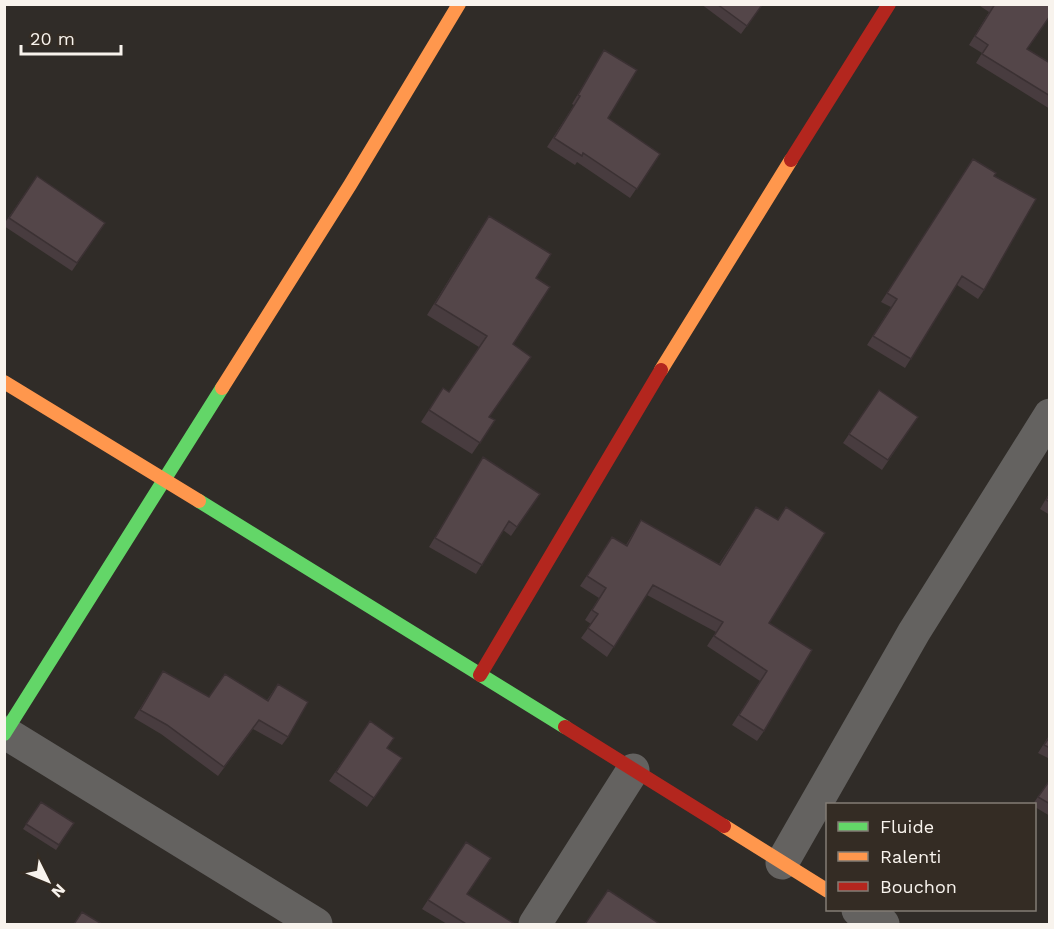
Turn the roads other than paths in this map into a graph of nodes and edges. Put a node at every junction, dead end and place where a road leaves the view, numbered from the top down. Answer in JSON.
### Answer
{"nodes":[{"id":1,"x":459,"y":4,"type":"edge"},
{"id":2,"x":889,"y":4,"type":"edge"},
{"id":3,"x":4,"y":382,"type":"edge"},
{"id":4,"x":1050,"y":415,"type":"edge"},
{"id":5,"x":164,"y":481,"type":"junction"},
{"id":6,"x":480,"y":675,"type":"junction"},
{"id":7,"x":5,"y":733,"type":"edge"},
{"id":8,"x":633,"y":770,"type":"junction"},
{"id":9,"x":782,"y":863,"type":"junction"},
{"id":10,"x":826,"y":890,"type":"edge"},
{"id":11,"x":861,"y":911,"type":"edge"},
{"id":12,"x":316,"y":924,"type":"edge"},
{"id":13,"x":535,"y":924,"type":"edge"},
{"id":14,"x":883,"y":924,"type":"edge"}],
"edges":[{"from":1,"to":5,"type":"street"},
{"from":2,"to":6,"type":"street"},
{"from":3,"to":5,"type":"street"},
{"from":4,"to":9,"type":"street"},
{"from":5,"to":6,"type":"street"},
{"from":5,"to":7,"type":"street"},
{"from":6,"to":8,"type":"street"},
{"from":7,"to":12,"type":"street"},
{"from":8,"to":9,"type":"street"},
{"from":8,"to":13,"type":"street"},
{"from":9,"to":10,"type":"street"},
{"from":11,"to":14,"type":"street"}]}
